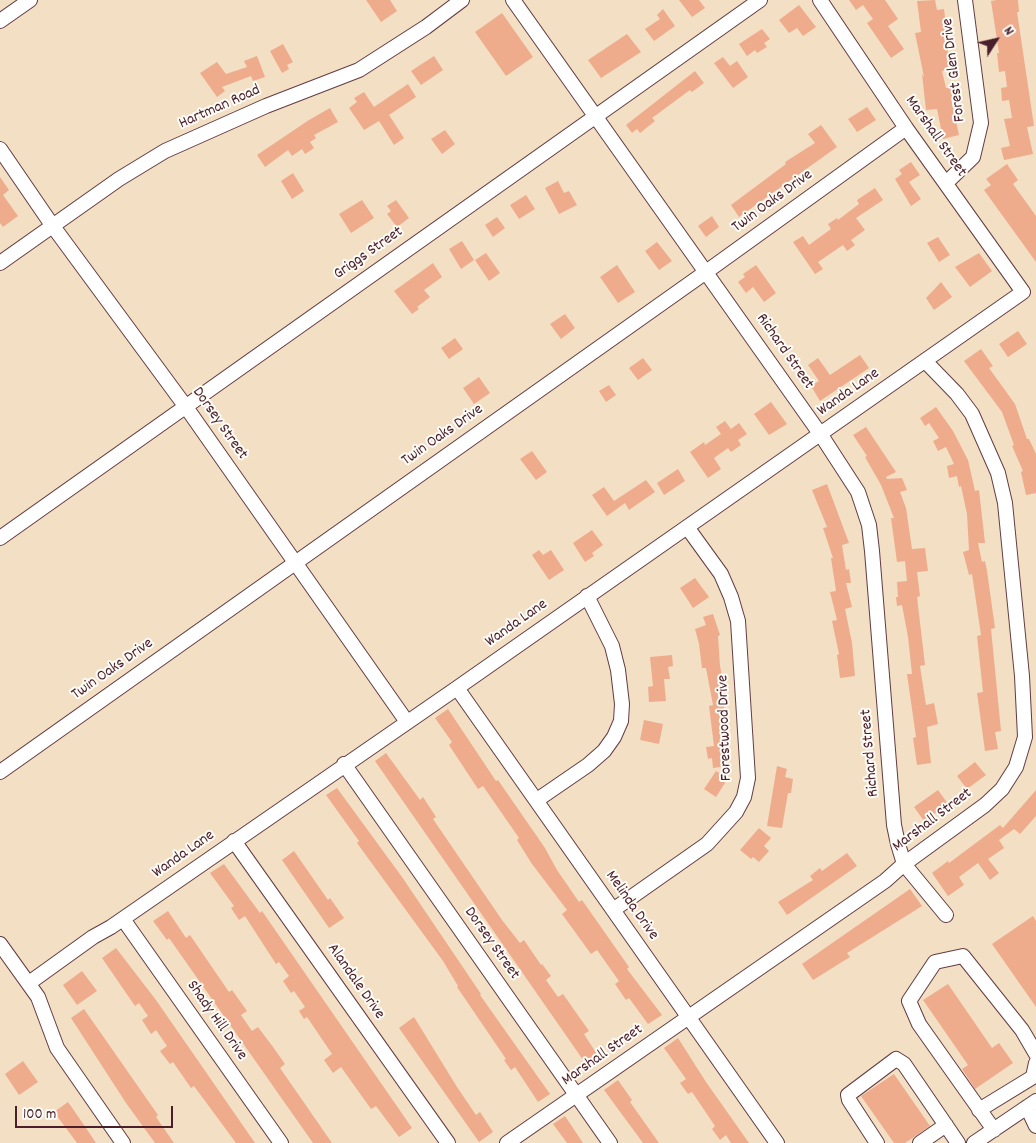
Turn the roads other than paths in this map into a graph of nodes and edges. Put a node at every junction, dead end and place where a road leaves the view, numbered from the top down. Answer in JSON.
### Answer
{"nodes":[{"id":1,"x":30,"y":0,"type":"edge"},
{"id":2,"x":462,"y":0,"type":"edge"},
{"id":3,"x":513,"y":0,"type":"edge"},
{"id":4,"x":760,"y":0,"type":"edge"},
{"id":5,"x":820,"y":0,"type":"edge"},
{"id":6,"x":965,"y":0,"type":"edge"},
{"id":7,"x":0,"y":21,"type":"edge"},
{"id":8,"x":594,"y":116,"type":"junction"},
{"id":9,"x":906,"y":128,"type":"junction"},
{"id":10,"x":0,"y":149,"type":"edge"},
{"id":11,"x":946,"y":183,"type":"junction"},
{"id":12,"x":52,"y":225,"type":"junction"},
{"id":13,"x":0,"y":264,"type":"edge"},
{"id":14,"x":706,"y":272,"type":"junction"},
{"id":15,"x":1023,"y":292,"type":"joint"},
{"id":16,"x":925,"y":361,"type":"junction"},
{"id":17,"x":186,"y":406,"type":"junction"},
{"id":18,"x":821,"y":435,"type":"junction"},
{"id":19,"x":687,"y":527,"type":"junction"},
{"id":20,"x":0,"y":538,"type":"edge"},
{"id":21,"x":294,"y":562,"type":"junction"},
{"id":22,"x":587,"y":596,"type":"junction"},
{"id":23,"x":457,"y":688,"type":"junction"},
{"id":24,"x":408,"y":722,"type":"junction"},
{"id":25,"x":344,"y":764,"type":"junction"},
{"id":26,"x":0,"y":772,"type":"edge"},
{"id":27,"x":537,"y":800,"type":"junction"},
{"id":28,"x":234,"y":841,"type":"junction"},
{"id":29,"x":904,"y":864,"type":"junction"},
{"id":30,"x":612,"y":910,"type":"junction"},
{"id":31,"x":946,"y":915,"type":"dead end"},
{"id":32,"x":123,"y":919,"type":"junction"},
{"id":33,"x":0,"y":944,"type":"edge"},
{"id":34,"x":29,"y":983,"type":"junction"},
{"id":35,"x":688,"y":1018,"type":"junction"},
{"id":36,"x":1036,"y":1054,"type":"edge"},
{"id":37,"x":1035,"y":1074,"type":"edge"},
{"id":38,"x":576,"y":1096,"type":"junction"},
{"id":39,"x":1032,"y":1104,"type":"edge"},
{"id":40,"x":979,"y":1110,"type":"junction"},
{"id":41,"x":946,"y":1125,"type":"junction"},
{"id":42,"x":1036,"y":1126,"type":"edge"},
{"id":43,"x":994,"y":1130,"type":"junction"},
{"id":44,"x":123,"y":1143,"type":"edge"},
{"id":45,"x":281,"y":1143,"type":"edge"},
{"id":46,"x":448,"y":1143,"type":"edge"},
{"id":47,"x":507,"y":1143,"type":"edge"},
{"id":48,"x":610,"y":1143,"type":"edge"},
{"id":49,"x":777,"y":1143,"type":"edge"},
{"id":50,"x":877,"y":1143,"type":"edge"},
{"id":51,"x":920,"y":1143,"type":"edge"},
{"id":52,"x":958,"y":1143,"type":"edge"},
{"id":53,"x":974,"y":1143,"type":"edge"}],
"edges":[{"from":1,"to":7,"type":"street"},
{"from":2,"to":12,"type":"street","name":"Hartman Road"},
{"from":3,"to":8,"type":"street","name":"Richard Street"},
{"from":4,"to":8,"type":"street","name":"Griggs Street"},
{"from":5,"to":9,"type":"street","name":"Marshall Street"},
{"from":6,"to":11,"type":"street","name":"Forest Glen Drive"},
{"from":8,"to":14,"type":"street","name":"Richard Street"},
{"from":8,"to":17,"type":"street","name":"Griggs Street"},
{"from":9,"to":11,"type":"street","name":"Marshall Street"},
{"from":9,"to":14,"type":"street","name":"Twin Oaks Drive"},
{"from":10,"to":12,"type":"street","name":"Dorsey Street"},
{"from":11,"to":15,"type":"street","name":"Marshall Street"},
{"from":12,"to":13,"type":"street","name":"Hartman Road"},
{"from":12,"to":17,"type":"street","name":"Dorsey Street"},
{"from":14,"to":18,"type":"street","name":"Richard Street"},
{"from":14,"to":21,"type":"street","name":"Twin Oaks Drive"},
{"from":15,"to":16,"type":"street","name":"Wanda Lane"},
{"from":16,"to":18,"type":"street","name":"Wanda Lane"},
{"from":16,"to":29,"type":"street","name":"Marshall Street"},
{"from":17,"to":20,"type":"street","name":"Griggs Street"},
{"from":17,"to":21,"type":"street","name":"Dorsey Street"},
{"from":18,"to":19,"type":"street","name":"Wanda Lane"},
{"from":18,"to":29,"type":"street","name":"Richard Street"},
{"from":19,"to":22,"type":"street","name":"Wanda Lane"},
{"from":19,"to":30,"type":"street","name":"Forestwood Drive"},
{"from":21,"to":24,"type":"street","name":"Dorsey Street"},
{"from":21,"to":26,"type":"street","name":"Twin Oaks Drive"},
{"from":22,"to":23,"type":"street","name":"Wanda Lane"},
{"from":22,"to":27,"type":"street"},
{"from":23,"to":24,"type":"street","name":"Wanda Lane"},
{"from":23,"to":27,"type":"street","name":"Melinda Drive"},
{"from":24,"to":25,"type":"street","name":"Wanda Lane"},
{"from":25,"to":28,"type":"street","name":"Wanda Lane"},
{"from":25,"to":38,"type":"street","name":"Dorsey Street"},
{"from":27,"to":30,"type":"street","name":"Melinda Drive"},
{"from":28,"to":32,"type":"street","name":"Wanda Lane"},
{"from":28,"to":46,"type":"street","name":"Alandale Drive"},
{"from":29,"to":31,"type":"street"},
{"from":29,"to":35,"type":"street","name":"Marshall Street"},
{"from":30,"to":35,"type":"street","name":"Melinda Drive"},
{"from":32,"to":34,"type":"street","name":"Wanda Lane"},
{"from":32,"to":45,"type":"street","name":"Shady Hill Drive"},
{"from":33,"to":34,"type":"street"},
{"from":34,"to":44,"type":"street"},
{"from":35,"to":38,"type":"street","name":"Marshall Street"},
{"from":35,"to":49,"type":"street","name":"Melinda Drive"},
{"from":36,"to":40,"type":"street"},
{"from":37,"to":40,"type":"street"},
{"from":38,"to":47,"type":"street","name":"Marshall Street"},
{"from":38,"to":48,"type":"street","name":"Dorsey Street"},
{"from":39,"to":42,"type":"street"},
{"from":39,"to":43,"type":"street"},
{"from":40,"to":43,"type":"street"},
{"from":41,"to":50,"type":"street"},
{"from":41,"to":51,"type":"street"},
{"from":41,"to":52,"type":"street"},
{"from":43,"to":53,"type":"street"}]}
